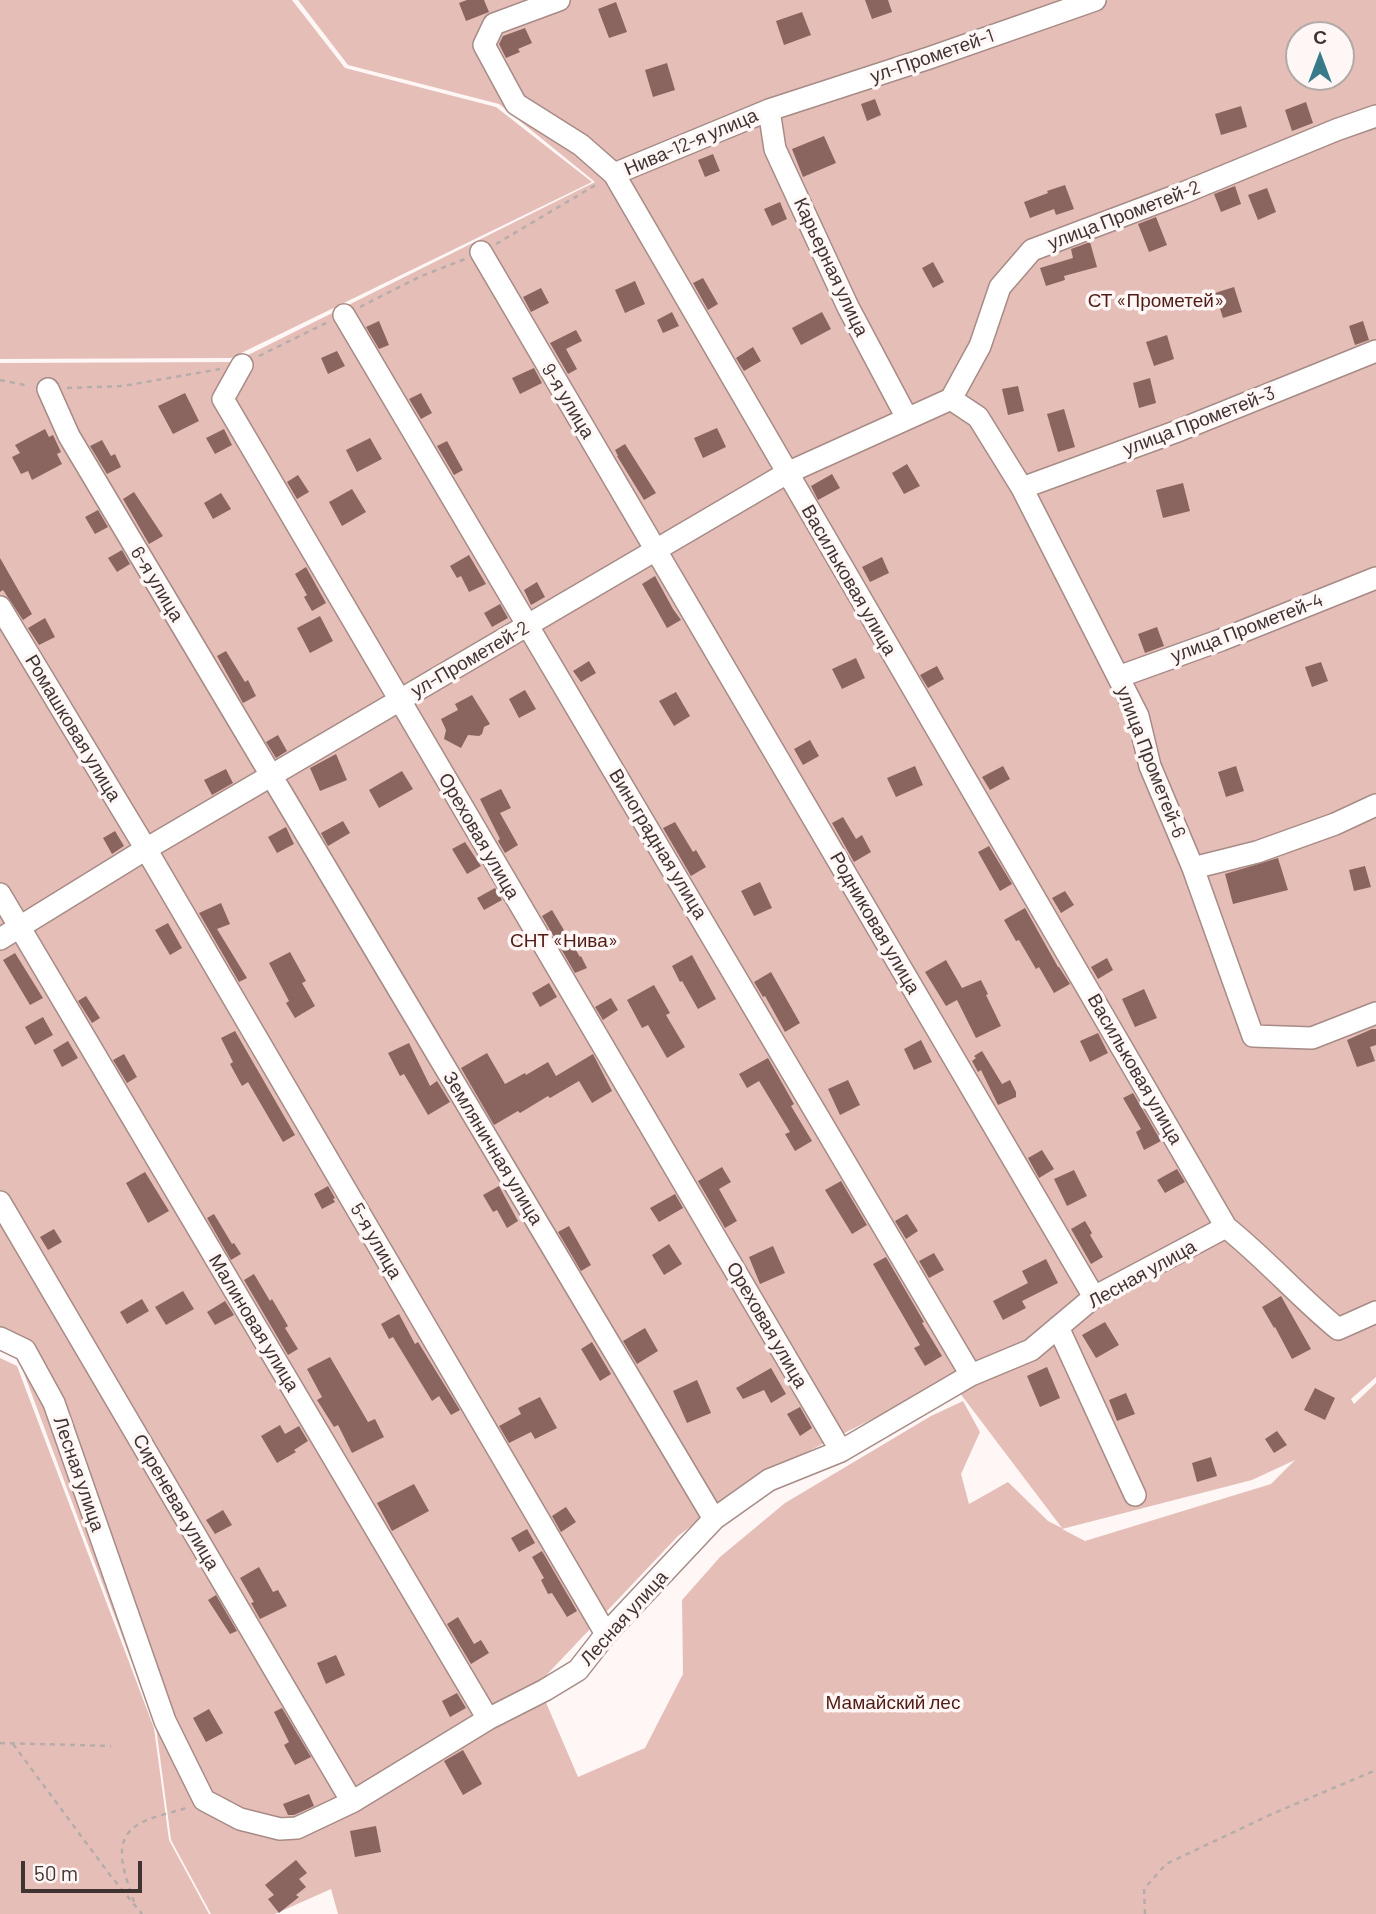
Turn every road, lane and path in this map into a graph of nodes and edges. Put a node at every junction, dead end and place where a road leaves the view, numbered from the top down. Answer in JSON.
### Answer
{"nodes":[{"id":1,"x":559,"y":0,"type":"edge"},
{"id":2,"x":1095,"y":0,"type":"edge"},
{"id":3,"x":769,"y":110,"type":"junction"},
{"id":4,"x":1376,"y":116,"type":"edge"},
{"id":5,"x":614,"y":174,"type":"junction"},
{"id":6,"x":481,"y":253,"type":"junction"},
{"id":7,"x":344,"y":315,"type":"junction"},
{"id":8,"x":1376,"y":351,"type":"edge"},
{"id":9,"x":242,"y":365,"type":"junction"},
{"id":10,"x":0,"y":380,"type":"edge"},
{"id":11,"x":48,"y":389,"type":"junction"},
{"id":12,"x":951,"y":399,"type":"junction"},
{"id":13,"x":907,"y":418,"type":"junction"},
{"id":14,"x":787,"y":473,"type":"junction"},
{"id":15,"x":1022,"y":488,"type":"junction"},
{"id":16,"x":656,"y":550,"type":"junction"},
{"id":17,"x":1376,"y":578,"type":"edge"},
{"id":18,"x":0,"y":607,"type":"edge"},
{"id":19,"x":529,"y":625,"type":"junction"},
{"id":20,"x":1118,"y":677,"type":"junction"},
{"id":21,"x":400,"y":701,"type":"junction"},
{"id":22,"x":272,"y":776,"type":"junction"},
{"id":23,"x":1376,"y":805,"type":"edge"},
{"id":24,"x":146,"y":849,"type":"junction"},
{"id":25,"x":1193,"y":868,"type":"junction"},
{"id":26,"x":0,"y":894,"type":"edge"},
{"id":27,"x":20,"y":927,"type":"junction"},
{"id":28,"x":0,"y":939,"type":"edge"},
{"id":29,"x":1376,"y":1013,"type":"edge"},
{"id":30,"x":0,"y":1202,"type":"edge"},
{"id":31,"x":1226,"y":1227,"type":"junction"},
{"id":32,"x":1094,"y":1297,"type":"junction"},
{"id":33,"x":1376,"y":1312,"type":"edge"},
{"id":34,"x":1058,"y":1327,"type":"junction"},
{"id":35,"x":0,"y":1338,"type":"edge"},
{"id":36,"x":971,"y":1375,"type":"junction"},
{"id":37,"x":841,"y":1451,"type":"junction"},
{"id":38,"x":1135,"y":1495,"type":"dead end"},
{"id":39,"x":714,"y":1519,"type":"junction"},
{"id":40,"x":606,"y":1634,"type":"junction"},
{"id":41,"x":488,"y":1719,"type":"junction"},
{"id":42,"x":0,"y":1743,"type":"edge"},
{"id":43,"x":13,"y":1744,"type":"junction"},
{"id":44,"x":111,"y":1746,"type":"dead end"},
{"id":45,"x":1376,"y":1770,"type":"edge"},
{"id":46,"x":206,"y":1801,"type":"junction"},
{"id":47,"x":352,"y":1802,"type":"junction"},
{"id":48,"x":135,"y":1906,"type":"junction"},
{"id":49,"x":142,"y":1914,"type":"edge"},
{"id":50,"x":1145,"y":1914,"type":"edge"}],
"edges":[{"from":1,"to":5,"type":"street","name":"Васильковая улица"},
{"from":2,"to":3,"type":"street","name":"ул-Прометей-1"},
{"from":3,"to":5,"type":"street","name":"Нива-12-я улица"},
{"from":3,"to":13,"type":"street","name":"Карьерная улица"},
{"from":4,"to":12,"type":"street","name":"улица Прометей-2"},
{"from":5,"to":6,"type":"path"},
{"from":5,"to":14,"type":"street","name":"Васильковая улица"},
{"from":6,"to":7,"type":"path"},
{"from":6,"to":16,"type":"street","name":"9-я улица"},
{"from":7,"to":9,"type":"path"},
{"from":7,"to":19,"type":"street","name":"Виноградная улица"},
{"from":8,"to":15,"type":"street","name":"улица Прометей-3"},
{"from":9,"to":11,"type":"path"},
{"from":9,"to":21,"type":"street","name":"Ореховая улица"},
{"from":10,"to":11,"type":"path"},
{"from":11,"to":22,"type":"street","name":"6-я улица"},
{"from":12,"to":13,"type":"street","name":"ул-Прометей-2"},
{"from":12,"to":15,"type":"street","name":"улица Прометей-6"},
{"from":13,"to":14,"type":"street","name":"ул-Прометей-2"},
{"from":14,"to":16,"type":"street","name":"ул-Прометей-2"},
{"from":14,"to":31,"type":"street","name":"Васильковая улица"},
{"from":15,"to":20,"type":"street","name":"улица Прометей-6"},
{"from":16,"to":19,"type":"street","name":"ул-Прометей-2"},
{"from":16,"to":32,"type":"street","name":"Родниковая улица"},
{"from":17,"to":20,"type":"street","name":"улица Прометей-4"},
{"from":18,"to":24,"type":"street","name":"Ромашковая улица"},
{"from":19,"to":21,"type":"street","name":"ул-Прометей-2"},
{"from":19,"to":36,"type":"street","name":"Виноградная улица"},
{"from":20,"to":25,"type":"street","name":"улица Прометей-6"},
{"from":21,"to":22,"type":"street","name":"ул-Прометей-2"},
{"from":21,"to":37,"type":"street","name":"Ореховая улица"},
{"from":22,"to":24,"type":"street","name":"ул-Прометей-2"},
{"from":22,"to":39,"type":"street","name":"Земляничная улица"},
{"from":23,"to":25,"type":"street"},
{"from":24,"to":27,"type":"street","name":"ул-Прометей-2"},
{"from":24,"to":40,"type":"street","name":"5-я улица"},
{"from":25,"to":29,"type":"street","name":"улица Прометей-6"},
{"from":26,"to":27,"type":"street","name":"Малиновая улица"},
{"from":27,"to":28,"type":"street","name":"ул-Прометей-2"},
{"from":27,"to":41,"type":"street","name":"Малиновая улица"},
{"from":30,"to":47,"type":"street","name":"Сиреневая улица"},
{"from":31,"to":32,"type":"street","name":"Лесная улица"},
{"from":31,"to":33,"type":"street"},
{"from":32,"to":34,"type":"street","name":"Лесная улица"},
{"from":34,"to":36,"type":"street","name":"Лесная улица"},
{"from":34,"to":38,"type":"street"},
{"from":35,"to":46,"type":"street","name":"Лесная улица"},
{"from":36,"to":37,"type":"street","name":"Лесная улица"},
{"from":37,"to":39,"type":"street","name":"Лесная улица"},
{"from":39,"to":40,"type":"street","name":"Лесная улица"},
{"from":40,"to":41,"type":"street","name":"Лесная улица"},
{"from":41,"to":47,"type":"street","name":"Лесная улица"},
{"from":42,"to":43,"type":"path"},
{"from":43,"to":44,"type":"path"},
{"from":43,"to":48,"type":"path"},
{"from":45,"to":50,"type":"path"},
{"from":46,"to":47,"type":"street","name":"Лесная улица"},
{"from":46,"to":48,"type":"path"},
{"from":48,"to":49,"type":"path"}]}
